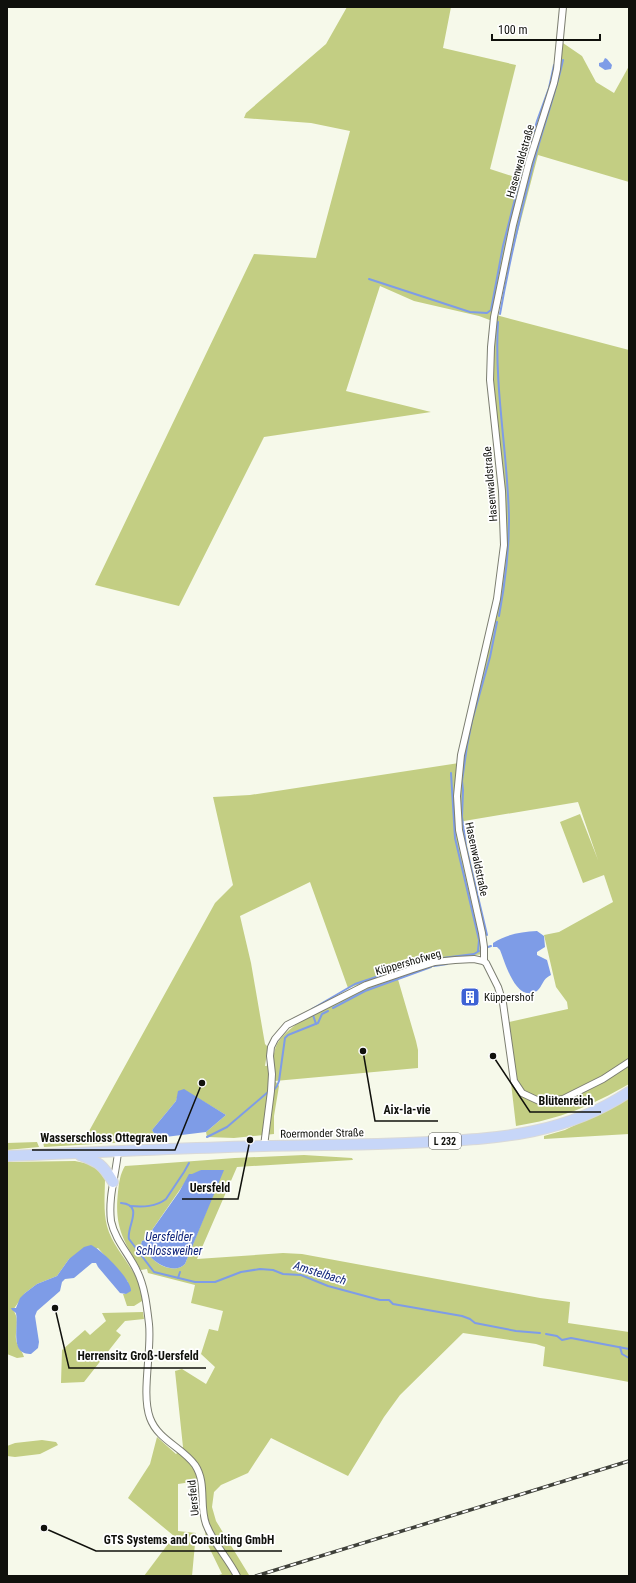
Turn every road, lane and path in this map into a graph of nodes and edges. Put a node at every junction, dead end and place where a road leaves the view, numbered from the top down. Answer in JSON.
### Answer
{"nodes":[{"id":1,"x":563,"y":7,"type":"edge"},
{"id":2,"x":484,"y":961,"type":"junction"},
{"id":3,"x":629,"y":1062,"type":"edge"},
{"id":4,"x":629,"y":1092,"type":"edge"},
{"id":5,"x":264,"y":1146,"type":"junction"},
{"id":6,"x":118,"y":1152,"type":"junction"},
{"id":7,"x":74,"y":1153,"type":"junction"},
{"id":8,"x":7,"y":1156,"type":"edge"},
{"id":9,"x":113,"y":1182,"type":"junction"},
{"id":10,"x":237,"y":1576,"type":"edge"}],
"edges":[{"from":1,"to":2,"type":"street","name":"Hasenwaldstraße"},
{"from":2,"to":3,"type":"street"},
{"from":2,"to":5,"type":"street","name":"Küppershofweg"},
{"from":4,"to":5,"type":"main road","name":"Roermonder Straße","number":"L 232"},
{"from":5,"to":6,"type":"main road","name":"Roermonder Straße","number":"L 232"},
{"from":6,"to":7,"type":"main road","name":"Roermonder Straße","number":"L 232"},
{"from":6,"to":9,"type":"street","name":"Uersfeld"},
{"from":7,"to":8,"type":"main road","name":"Roermonder Straße","number":"L 232"},
{"from":7,"to":9,"type":"main road"},
{"from":9,"to":10,"type":"street","name":"Uersfeld"}]}
